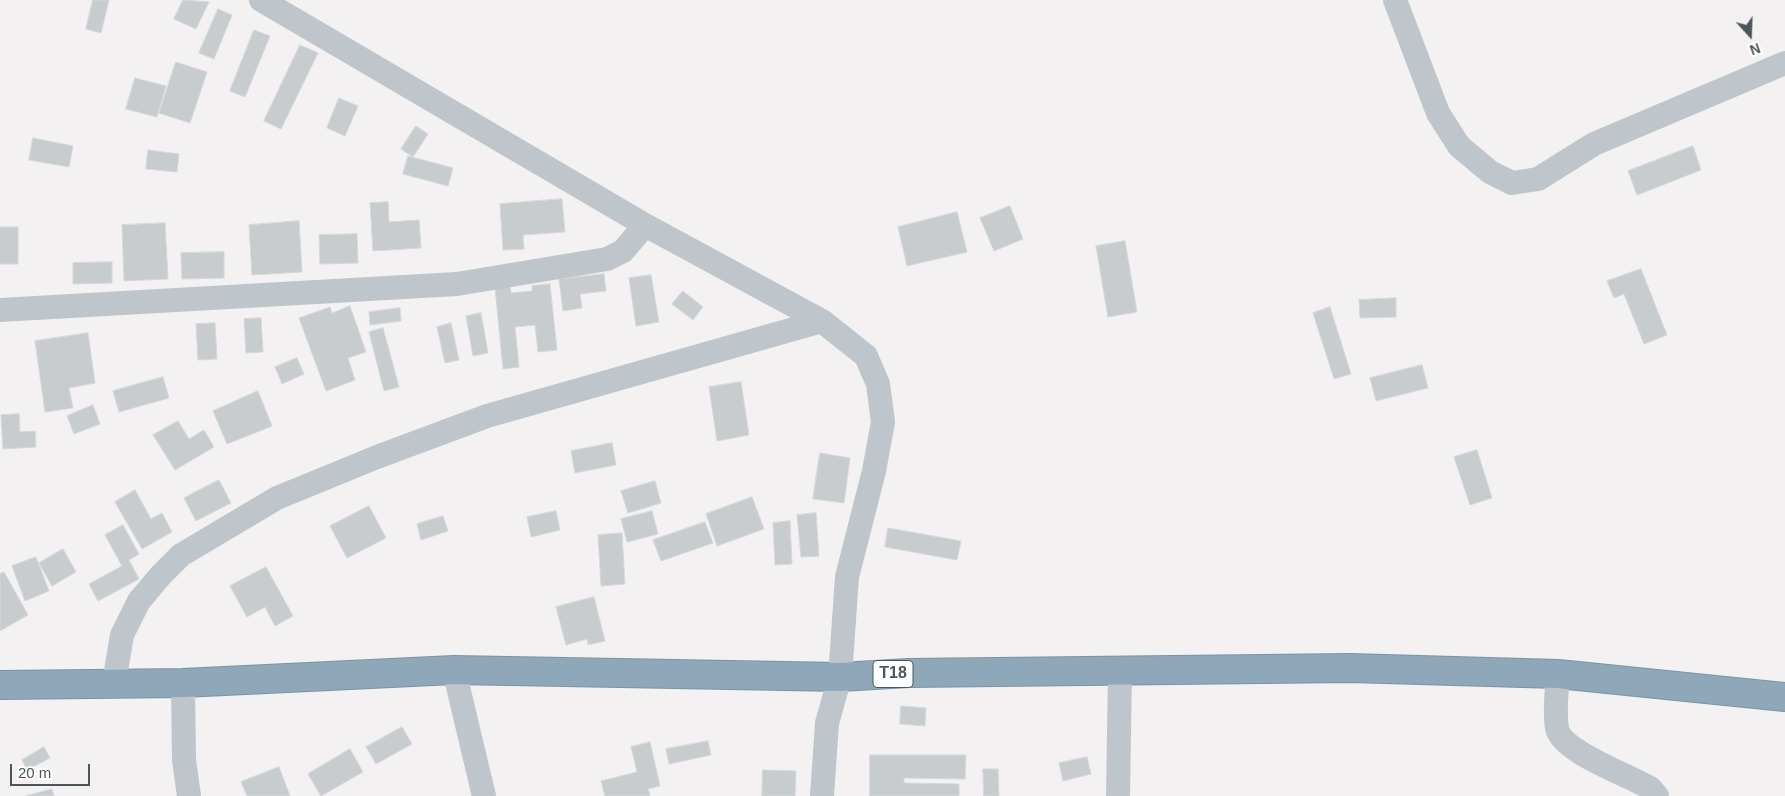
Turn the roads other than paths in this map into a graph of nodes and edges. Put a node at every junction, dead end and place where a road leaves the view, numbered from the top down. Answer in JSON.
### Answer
{"nodes":[{"id":1,"x":261,"y":0,"type":"edge"},
{"id":2,"x":1396,"y":0,"type":"edge"},
{"id":3,"x":1785,"y":63,"type":"edge"},
{"id":4,"x":645,"y":225,"type":"junction"},
{"id":5,"x":0,"y":310,"type":"edge"},
{"id":6,"x":822,"y":321,"type":"junction"},
{"id":7,"x":454,"y":670,"type":"junction"},
{"id":8,"x":1120,"y":671,"type":"junction"},
{"id":9,"x":1558,"y":674,"type":"junction"},
{"id":10,"x":840,"y":677,"type":"junction"},
{"id":11,"x":114,"y":683,"type":"junction"},
{"id":12,"x":183,"y":683,"type":"junction"},
{"id":13,"x":0,"y":684,"type":"edge"},
{"id":14,"x":1785,"y":697,"type":"edge"},
{"id":15,"x":189,"y":796,"type":"edge"},
{"id":16,"x":484,"y":796,"type":"edge"},
{"id":17,"x":822,"y":796,"type":"edge"},
{"id":18,"x":1118,"y":796,"type":"edge"},
{"id":19,"x":1657,"y":796,"type":"edge"}],
"edges":[{"from":1,"to":4,"type":"street"},
{"from":2,"to":3,"type":"street"},
{"from":4,"to":5,"type":"street"},
{"from":4,"to":6,"type":"street"},
{"from":6,"to":10,"type":"street"},
{"from":6,"to":11,"type":"street"},
{"from":7,"to":10,"type":"highway","number":"T18"},
{"from":7,"to":12,"type":"highway","number":"T18"},
{"from":7,"to":16,"type":"street"},
{"from":8,"to":9,"type":"highway","number":"T18"},
{"from":8,"to":10,"type":"highway","number":"T18"},
{"from":8,"to":18,"type":"street"},
{"from":9,"to":14,"type":"highway","number":"T18"},
{"from":9,"to":19,"type":"street"},
{"from":10,"to":17,"type":"street"},
{"from":11,"to":12,"type":"highway","number":"T18"},
{"from":11,"to":13,"type":"highway","number":"T18"},
{"from":12,"to":15,"type":"street"}]}
